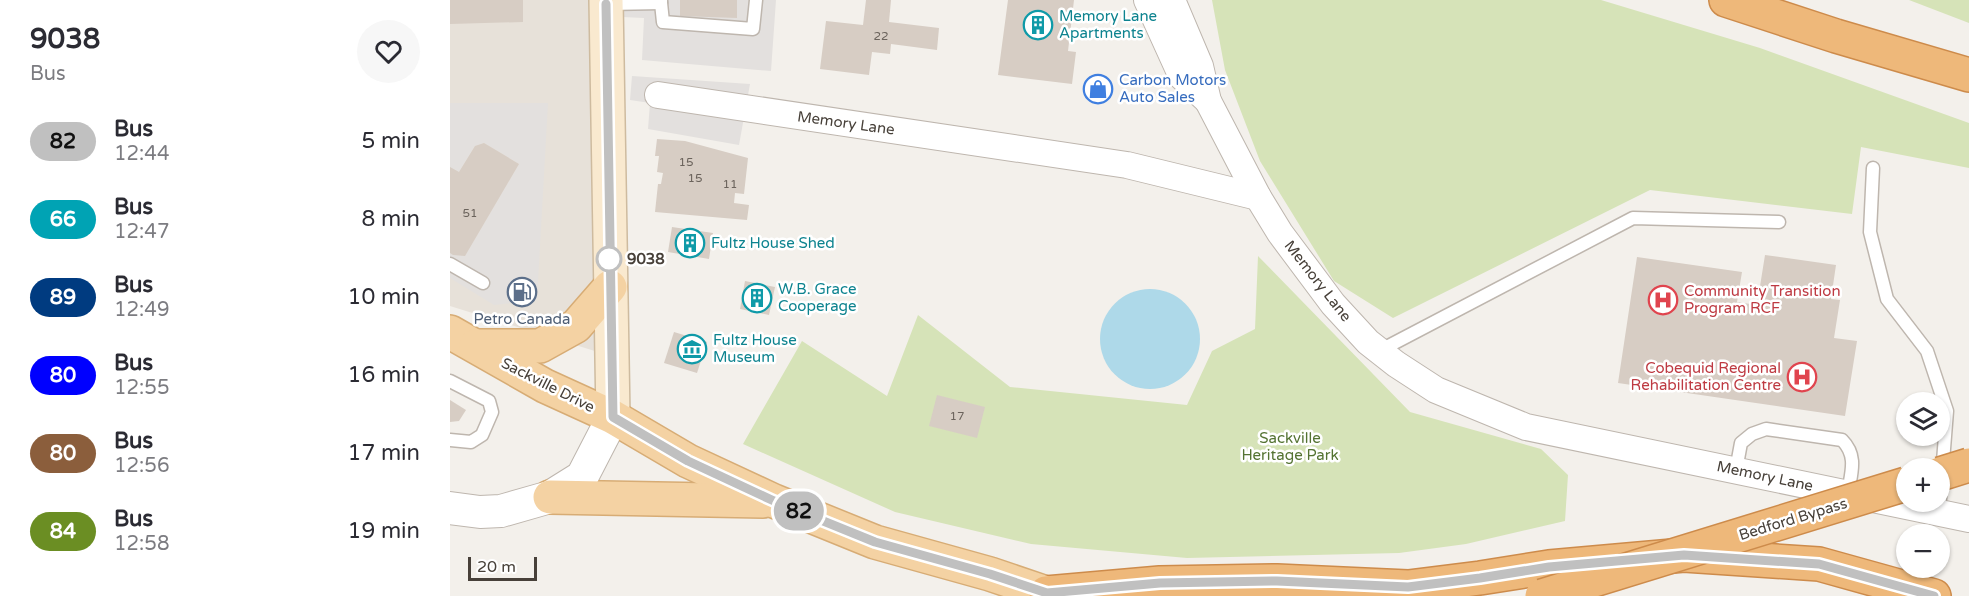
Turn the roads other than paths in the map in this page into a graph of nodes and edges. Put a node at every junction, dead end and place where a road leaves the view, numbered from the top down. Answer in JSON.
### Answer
{"nodes":[{"id":1,"x":756,"y":0,"type":"edge"},
{"id":2,"x":1147,"y":0,"type":"edge"},
{"id":3,"x":1172,"y":0,"type":"edge"},
{"id":4,"x":1726,"y":0,"type":"edge"},
{"id":5,"x":606,"y":2,"type":"edge"},
{"id":6,"x":661,"y":2,"type":"edge"},
{"id":7,"x":1969,"y":75,"type":"edge"},
{"id":8,"x":658,"y":95,"type":"dead end"},
{"id":9,"x":1208,"y":101,"type":"junction"},
{"id":10,"x":1873,"y":168,"type":"dead end"},
{"id":11,"x":1258,"y":197,"type":"junction"},
{"id":12,"x":1779,"y":222,"type":"dead end"},
{"id":13,"x":450,"y":264,"type":"edge"},
{"id":14,"x":483,"y":284,"type":"dead end"},
{"id":15,"x":610,"y":287,"type":"junction"},
{"id":16,"x":462,"y":339,"type":"edge"},
{"id":17,"x":1379,"y":351,"type":"junction"},
{"id":18,"x":450,"y":381,"type":"edge"},
{"id":19,"x":613,"y":417,"type":"junction"},
{"id":20,"x":450,"y":440,"type":"edge"},
{"id":21,"x":1943,"y":458,"type":"edge"},
{"id":22,"x":1969,"y":465,"type":"edge"},
{"id":23,"x":1736,"y":470,"type":"junction"},
{"id":24,"x":1950,"y":471,"type":"edge"},
{"id":25,"x":1896,"y":487,"type":"edge"},
{"id":26,"x":1848,"y":493,"type":"junction"},
{"id":27,"x":550,"y":497,"type":"junction"},
{"id":28,"x":1896,"y":499,"type":"edge"},
{"id":29,"x":774,"y":501,"type":"junction"},
{"id":30,"x":450,"y":508,"type":"edge"},
{"id":31,"x":1950,"y":510,"type":"edge"},
{"id":32,"x":1969,"y":519,"type":"edge"},
{"id":33,"x":1058,"y":594,"type":"edge"},
{"id":34,"x":1542,"y":596,"type":"edge"},
{"id":35,"x":1934,"y":596,"type":"edge"}],
"edges":[{"from":1,"to":6,"type":"lane"},
{"from":2,"to":9,"type":"street"},
{"from":3,"to":9,"type":"street"},
{"from":4,"to":7,"type":"highway"},
{"from":5,"to":6,"type":"lane"},
{"from":5,"to":15,"type":"main road"},
{"from":8,"to":11,"type":"street","name":"Memory Lane"},
{"from":9,"to":11,"type":"street"},
{"from":10,"to":21,"type":"lane"},
{"from":11,"to":17,"type":"street","name":"Memory Lane"},
{"from":12,"to":17,"type":"lane"},
{"from":13,"to":14,"type":"lane"},
{"from":15,"to":16,"type":"main road"},
{"from":15,"to":19,"type":"main road"},
{"from":16,"to":19,"type":"main road","name":"Sackville Drive"},
{"from":17,"to":23,"type":"street","name":"Memory Lane"},
{"from":18,"to":20,"type":"lane"},
{"from":19,"to":27,"type":"street"},
{"from":19,"to":29,"type":"main road","name":"Sackville Drive"},
{"from":22,"to":24,"type":"highway","bridge":true},
{"from":23,"to":26,"type":"street","name":"Memory Lane"},
{"from":23,"to":26,"type":"lane"},
{"from":25,"to":34,"type":"highway","name":"Bedford Bypass","bridge":true},
{"from":26,"to":28,"type":"street","name":"Memory Lane"},
{"from":27,"to":29,"type":"main road"},
{"from":27,"to":30,"type":"street"},
{"from":29,"to":33,"type":"main road","name":"Sackville Drive"},
{"from":31,"to":32,"type":"street","name":"Memory Lane"},
{"from":33,"to":35,"type":"highway"}]}
